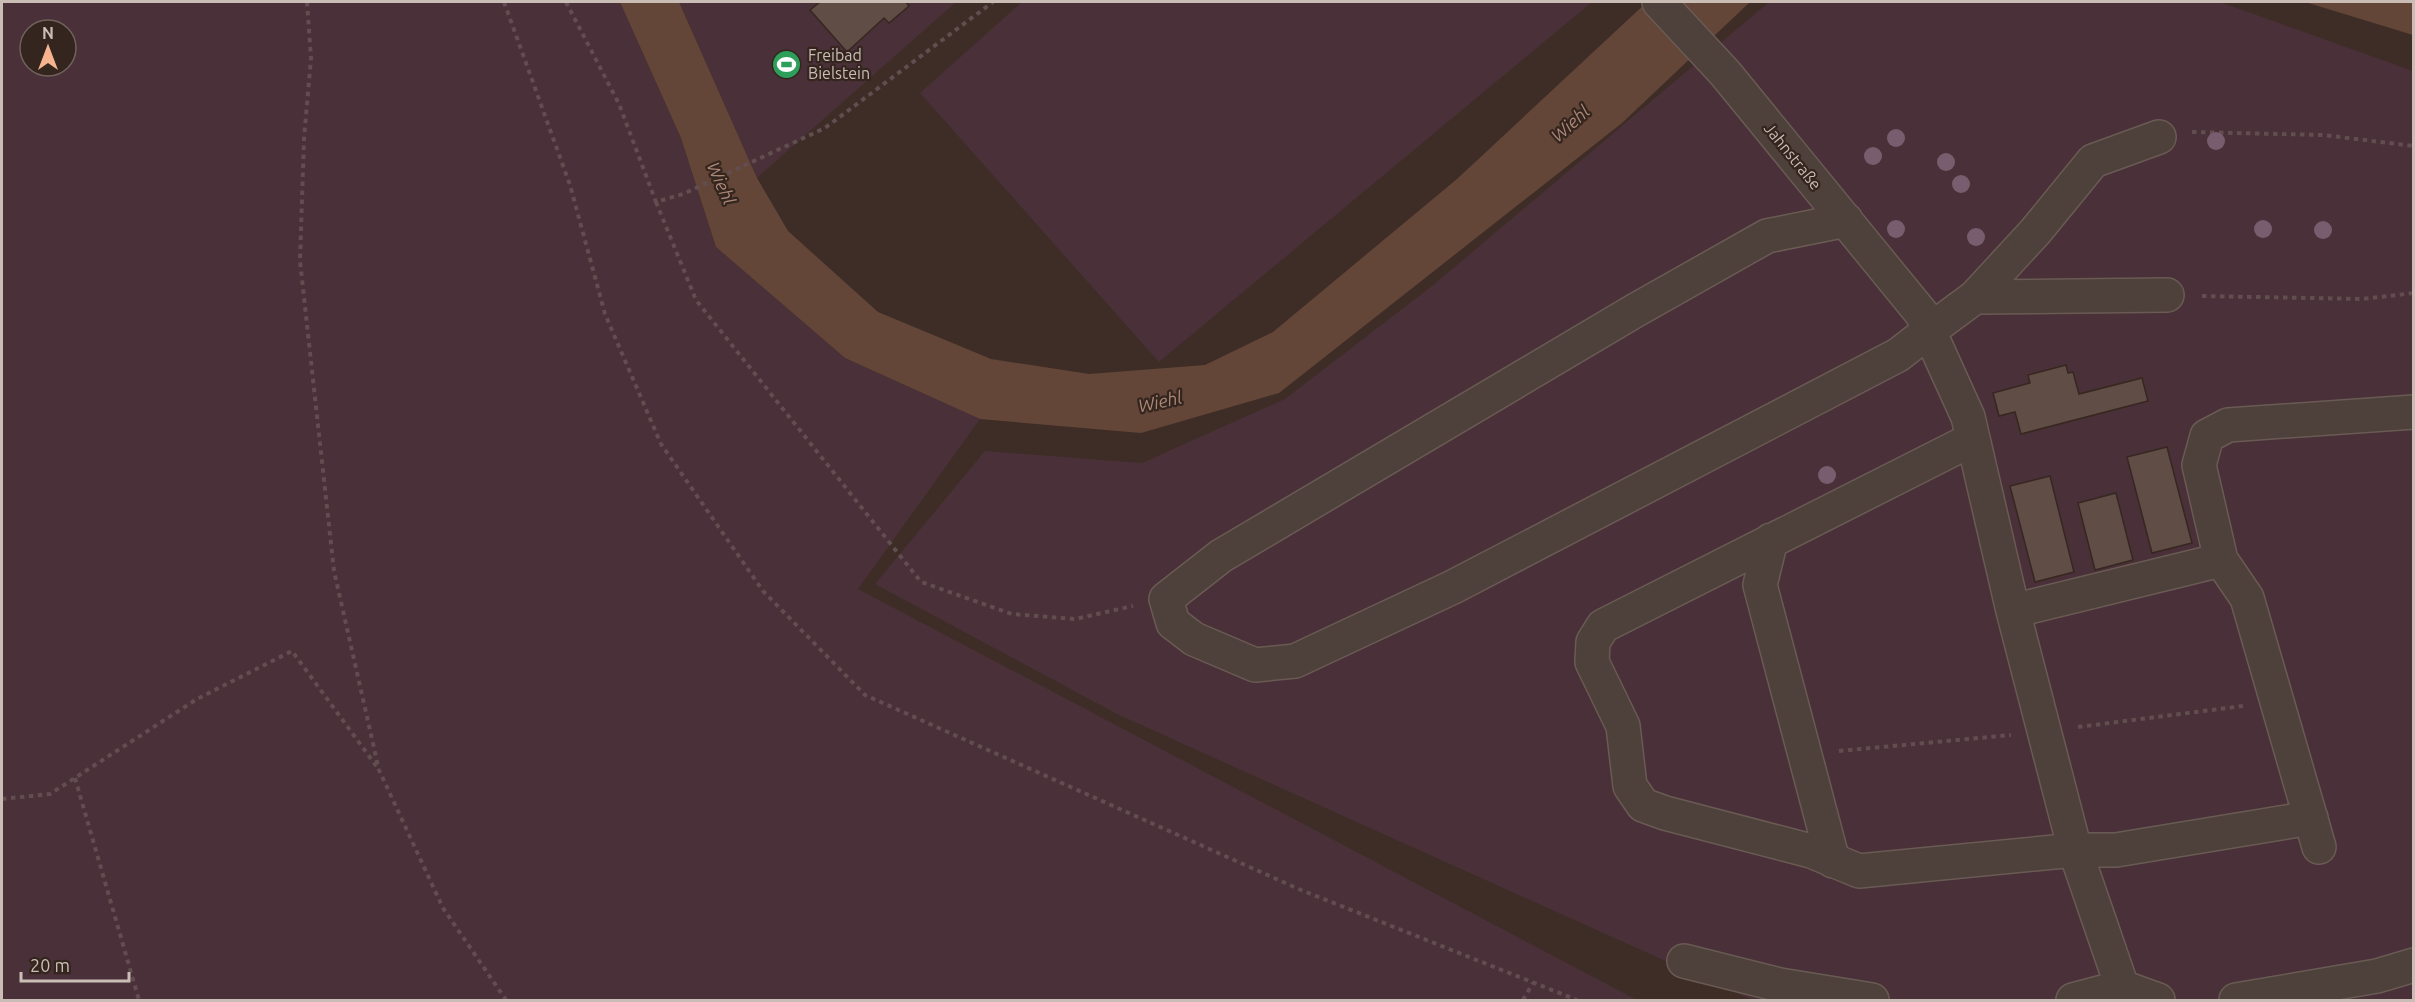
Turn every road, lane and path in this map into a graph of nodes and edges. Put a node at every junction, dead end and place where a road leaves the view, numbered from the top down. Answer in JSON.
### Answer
{"nodes":[{"id":1,"x":307,"y":2,"type":"edge"},
{"id":2,"x":504,"y":2,"type":"edge"},
{"id":3,"x":566,"y":2,"type":"edge"},
{"id":4,"x":993,"y":2,"type":"edge"},
{"id":5,"x":1661,"y":4,"type":"edge"},
{"id":6,"x":2159,"y":137,"type":"joint"},
{"id":7,"x":2414,"y":146,"type":"edge"},
{"id":8,"x":656,"y":202,"type":"junction"},
{"id":9,"x":1846,"y":220,"type":"junction"},
{"id":10,"x":2414,"y":293,"type":"edge"},
{"id":11,"x":2167,"y":295,"type":"joint"},
{"id":12,"x":1975,"y":297,"type":"junction"},
{"id":13,"x":1926,"y":323,"type":"junction"},
{"id":14,"x":2414,"y":412,"type":"edge"},
{"id":15,"x":1973,"y":439,"type":"junction"},
{"id":16,"x":1771,"y":540,"type":"junction"},
{"id":17,"x":2221,"y":560,"type":"junction"},
{"id":18,"x":1166,"y":599,"type":"junction"},
{"id":19,"x":2013,"y":611,"type":"junction"},
{"id":20,"x":379,"y":770,"type":"junction"},
{"id":21,"x":75,"y":778,"type":"junction"},
{"id":22,"x":2,"y":799,"type":"edge"},
{"id":23,"x":2075,"y":850,"type":"junction"},
{"id":24,"x":1833,"y":861,"type":"junction"},
{"id":25,"x":1684,"y":961,"type":"dead end"},
{"id":26,"x":2414,"y":965,"type":"edge"},
{"id":27,"x":1533,"y":983,"type":"junction"},
{"id":28,"x":2122,"y":987,"type":"junction"},
{"id":29,"x":139,"y":1000,"type":"edge"},
{"id":30,"x":506,"y":1000,"type":"edge"},
{"id":31,"x":1523,"y":1000,"type":"edge"},
{"id":32,"x":1576,"y":1000,"type":"edge"},
{"id":33,"x":1872,"y":1000,"type":"edge"},
{"id":34,"x":2073,"y":1000,"type":"edge"},
{"id":35,"x":2158,"y":1000,"type":"edge"},
{"id":36,"x":2236,"y":1000,"type":"edge"}],
"edges":[{"from":1,"to":20,"type":"path"},
{"from":2,"to":27,"type":"path"},
{"from":3,"to":8,"type":"path"},
{"from":4,"to":8,"type":"path"},
{"from":5,"to":9,"type":"street","name":"Jahnstraße"},
{"from":6,"to":7,"type":"path"},
{"from":6,"to":12,"type":"street"},
{"from":8,"to":18,"type":"path"},
{"from":9,"to":13,"type":"street","name":"Jahnstraße"},
{"from":9,"to":18,"type":"street"},
{"from":10,"to":11,"type":"path"},
{"from":11,"to":12,"type":"street"},
{"from":12,"to":13,"type":"street"},
{"from":13,"to":15,"type":"street","name":"Jahnstraße"},
{"from":13,"to":18,"type":"street"},
{"from":14,"to":17,"type":"street"},
{"from":15,"to":16,"type":"street"},
{"from":15,"to":19,"type":"street","name":"Jahnstraße"},
{"from":16,"to":24,"type":"street"},
{"from":16,"to":24,"type":"street"},
{"from":17,"to":19,"type":"street"},
{"from":17,"to":23,"type":"street"},
{"from":19,"to":23,"type":"street","name":"Jahnstraße"},
{"from":20,"to":21,"type":"path"},
{"from":20,"to":30,"type":"path"},
{"from":21,"to":22,"type":"path"},
{"from":21,"to":29,"type":"path"},
{"from":23,"to":24,"type":"street"},
{"from":23,"to":28,"type":"street","name":"Jahnstraße"},
{"from":25,"to":33,"type":"street"},
{"from":26,"to":36,"type":"street"},
{"from":27,"to":31,"type":"path"},
{"from":27,"to":32,"type":"path"},
{"from":28,"to":34,"type":"street"},
{"from":28,"to":35,"type":"street"}]}
